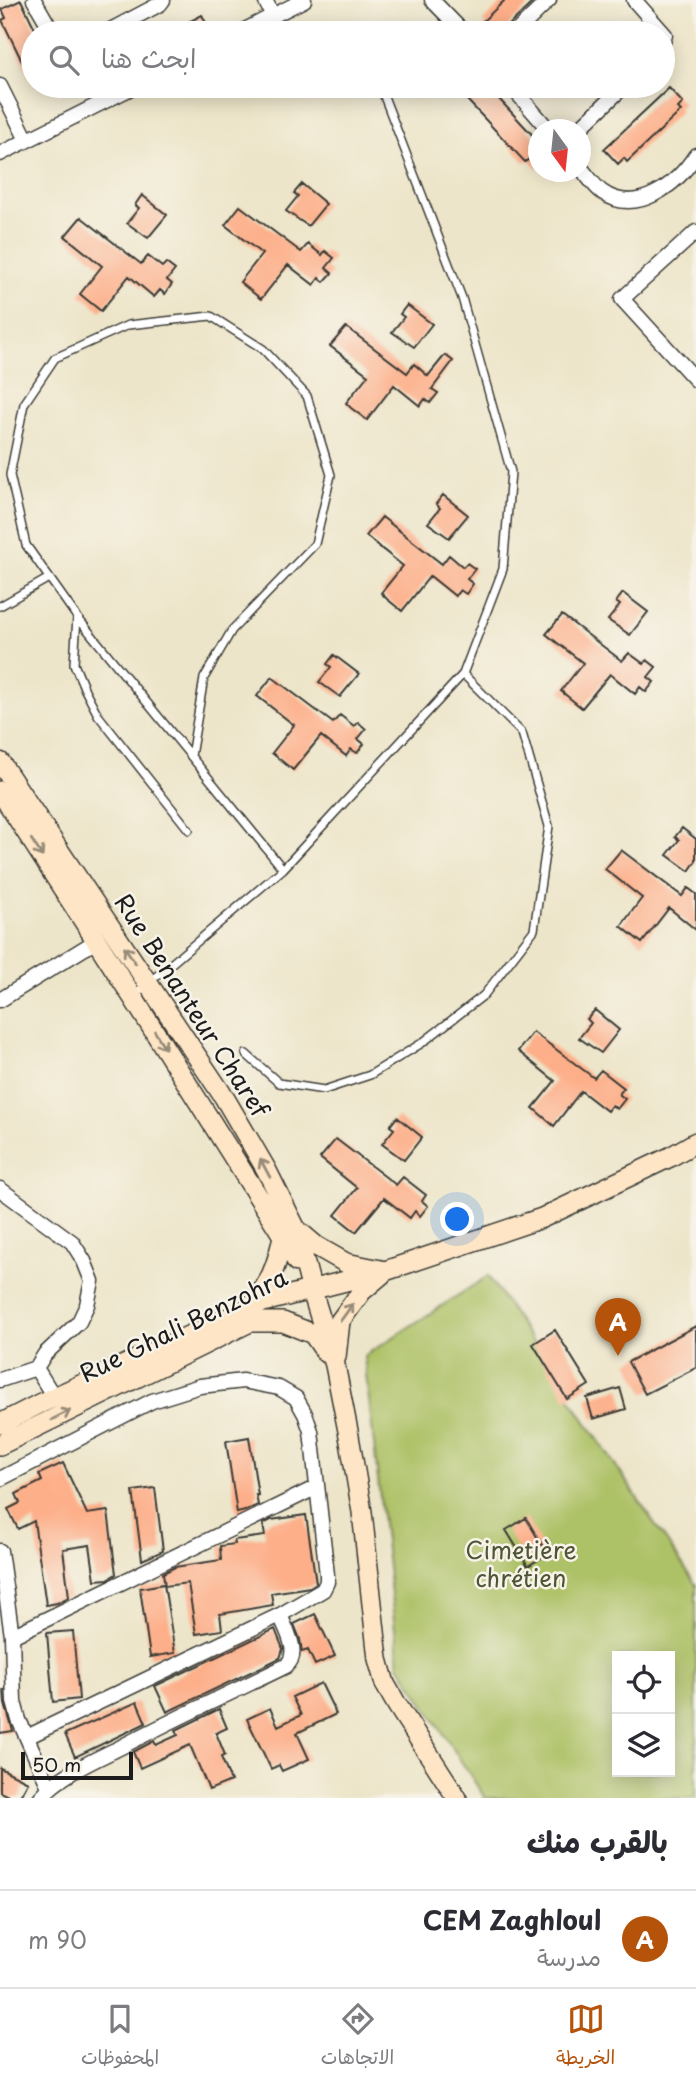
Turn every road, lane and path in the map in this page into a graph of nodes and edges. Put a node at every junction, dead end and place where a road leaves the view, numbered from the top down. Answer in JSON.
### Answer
{"nodes":[{"id":1,"x":34,"y":0,"type":"edge"},
{"id":2,"x":163,"y":0,"type":"edge"},
{"id":3,"x":265,"y":0,"type":"edge"},
{"id":4,"x":304,"y":0,"type":"edge"},
{"id":5,"x":432,"y":0,"type":"edge"},
{"id":6,"x":549,"y":0,"type":"edge"},
{"id":7,"x":635,"y":0,"type":"edge"},
{"id":8,"x":272,"y":16,"type":"junction"},
{"id":9,"x":46,"y":21,"type":"edge"},
{"id":10,"x":127,"y":21,"type":"edge"},
{"id":11,"x":262,"y":21,"type":"edge"},
{"id":12,"x":452,"y":21,"type":"edge"},
{"id":13,"x":527,"y":21,"type":"edge"},
{"id":14,"x":653,"y":21,"type":"edge"},
{"id":15,"x":0,"y":86,"type":"edge"},
{"id":16,"x":111,"y":98,"type":"edge"},
{"id":17,"x":385,"y":98,"type":"edge"},
{"id":18,"x":521,"y":98,"type":"edge"},
{"id":19,"x":611,"y":98,"type":"edge"},
{"id":20,"x":540,"y":119,"type":"edge"},
{"id":21,"x":590,"y":119,"type":"edge"},
{"id":22,"x":27,"y":140,"type":"junction"},
{"id":23,"x":0,"y":154,"type":"edge"},
{"id":24,"x":696,"y":155,"type":"edge"},
{"id":25,"x":591,"y":180,"type":"edge"},
{"id":26,"x":696,"y":232,"type":"edge"},
{"id":27,"x":696,"y":380,"type":"edge"},
{"id":28,"x":49,"y":578,"type":"junction"},
{"id":29,"x":0,"y":606,"type":"edge"},
{"id":30,"x":77,"y":617,"type":"junction"},
{"id":31,"x":463,"y":674,"type":"junction"},
{"id":32,"x":191,"y":756,"type":"junction"},
{"id":33,"x":0,"y":762,"type":"edge"},
{"id":34,"x":2,"y":800,"type":"edge"},
{"id":35,"x":189,"y":830,"type":"dead end"},
{"id":36,"x":283,"y":869,"type":"junction"},
{"id":37,"x":96,"y":941,"type":"junction"},
{"id":38,"x":149,"y":982,"type":"junction"},
{"id":39,"x":132,"y":996,"type":"junction"},
{"id":40,"x":0,"y":1000,"type":"edge"},
{"id":41,"x":246,"y":1054,"type":"dead end"},
{"id":42,"x":696,"y":1142,"type":"edge"},
{"id":43,"x":0,"y":1189,"type":"edge"},
{"id":44,"x":290,"y":1233,"type":"junction"},
{"id":45,"x":385,"y":1271,"type":"junction"},
{"id":46,"x":312,"y":1291,"type":"junction"},
{"id":47,"x":249,"y":1315,"type":"junction"},
{"id":48,"x":335,"y":1365,"type":"junction"},
{"id":49,"x":36,"y":1368,"type":"junction"},
{"id":50,"x":0,"y":1380,"type":"edge"},
{"id":51,"x":54,"y":1397,"type":"junction"},
{"id":52,"x":0,"y":1424,"type":"edge"},
{"id":53,"x":0,"y":1445,"type":"edge"},
{"id":54,"x":0,"y":1479,"type":"edge"},
{"id":55,"x":317,"y":1487,"type":"junction"},
{"id":56,"x":0,"y":1551,"type":"edge"},
{"id":57,"x":279,"y":1615,"type":"junction"},
{"id":58,"x":12,"y":1636,"type":"junction"},
{"id":59,"x":27,"y":1737,"type":"junction"},
{"id":60,"x":45,"y":1793,"type":"edge"},
{"id":61,"x":457,"y":1798,"type":"edge"}],
"edges":[{"from":1,"to":9,"type":"street"},
{"from":2,"to":10,"type":"street"},
{"from":3,"to":8,"type":"street"},
{"from":4,"to":8,"type":"street"},
{"from":5,"to":12,"type":"street"},
{"from":6,"to":13,"type":"street"},
{"from":7,"to":14,"type":"street"},
{"from":8,"to":11,"type":"street"},
{"from":15,"to":22,"type":"street"},
{"from":16,"to":22,"type":"street"},
{"from":17,"to":31,"type":"lane"},
{"from":18,"to":20,"type":"street"},
{"from":19,"to":21,"type":"street"},
{"from":22,"to":23,"type":"street"},
{"from":24,"to":25,"type":"street"},
{"from":26,"to":27,"type":"street"},
{"from":28,"to":29,"type":"lane"},
{"from":28,"to":30,"type":"lane"},
{"from":28,"to":32,"type":"lane"},
{"from":30,"to":32,"type":"lane"},
{"from":30,"to":35,"type":"lane"},
{"from":31,"to":36,"type":"lane"},
{"from":31,"to":41,"type":"lane"},
{"from":32,"to":36,"type":"lane"},
{"from":38,"to":33,"type":"main road","name":"Rue Benanteur Charef","one_way":true},
{"from":34,"to":37,"type":"main road","name":"Rue Benanteur Charef","one_way":true},
{"from":36,"to":38,"type":"lane"},
{"from":37,"to":39,"type":"main road","name":"Rue Benanteur Charef"},
{"from":37,"to":40,"type":"street"},
{"from":38,"to":39,"type":"lane"},
{"from":44,"to":38,"type":"main road","name":"Rue Benanteur Charef","one_way":true},
{"from":39,"to":44,"type":"main road","name":"Rue Benanteur Charef","one_way":true},
{"from":42,"to":45,"type":"main road","name":"Rue Ghali Benzohra"},
{"from":43,"to":49,"type":"street"},
{"from":44,"to":45,"type":"main road"},
{"from":44,"to":46,"type":"main road","name":"Rue Benanteur Charef"},
{"from":44,"to":47,"type":"main road"},
{"from":45,"to":46,"type":"main road","name":"Rue Ghali Benzohra"},
{"from":48,"to":45,"type":"main road","one_way":true},
{"from":46,"to":47,"type":"main road","name":"Rue Ghali Benzohra"},
{"from":46,"to":48,"type":"main road","name":"Rue Benanteur Charef"},
{"from":47,"to":48,"type":"main road"},
{"from":47,"to":51,"type":"main road","name":"Rue Ghali Benzohra"},
{"from":53,"to":47,"type":"main road","name":"Rue Ghali Benzohra","one_way":true},
{"from":48,"to":61,"type":"main road","name":"Rue Benanteur Charef"},
{"from":49,"to":50,"type":"street"},
{"from":49,"to":51,"type":"street"},
{"from":51,"to":52,"type":"main road","name":"Rue Ghali Benzohra"},
{"from":54,"to":55,"type":"street"},
{"from":55,"to":57,"type":"street"},
{"from":55,"to":58,"type":"street"},
{"from":56,"to":58,"type":"street"},
{"from":57,"to":59,"type":"street"},
{"from":57,"to":60,"type":"street"},
{"from":58,"to":59,"type":"street"},
{"from":59,"to":60,"type":"street"}]}
